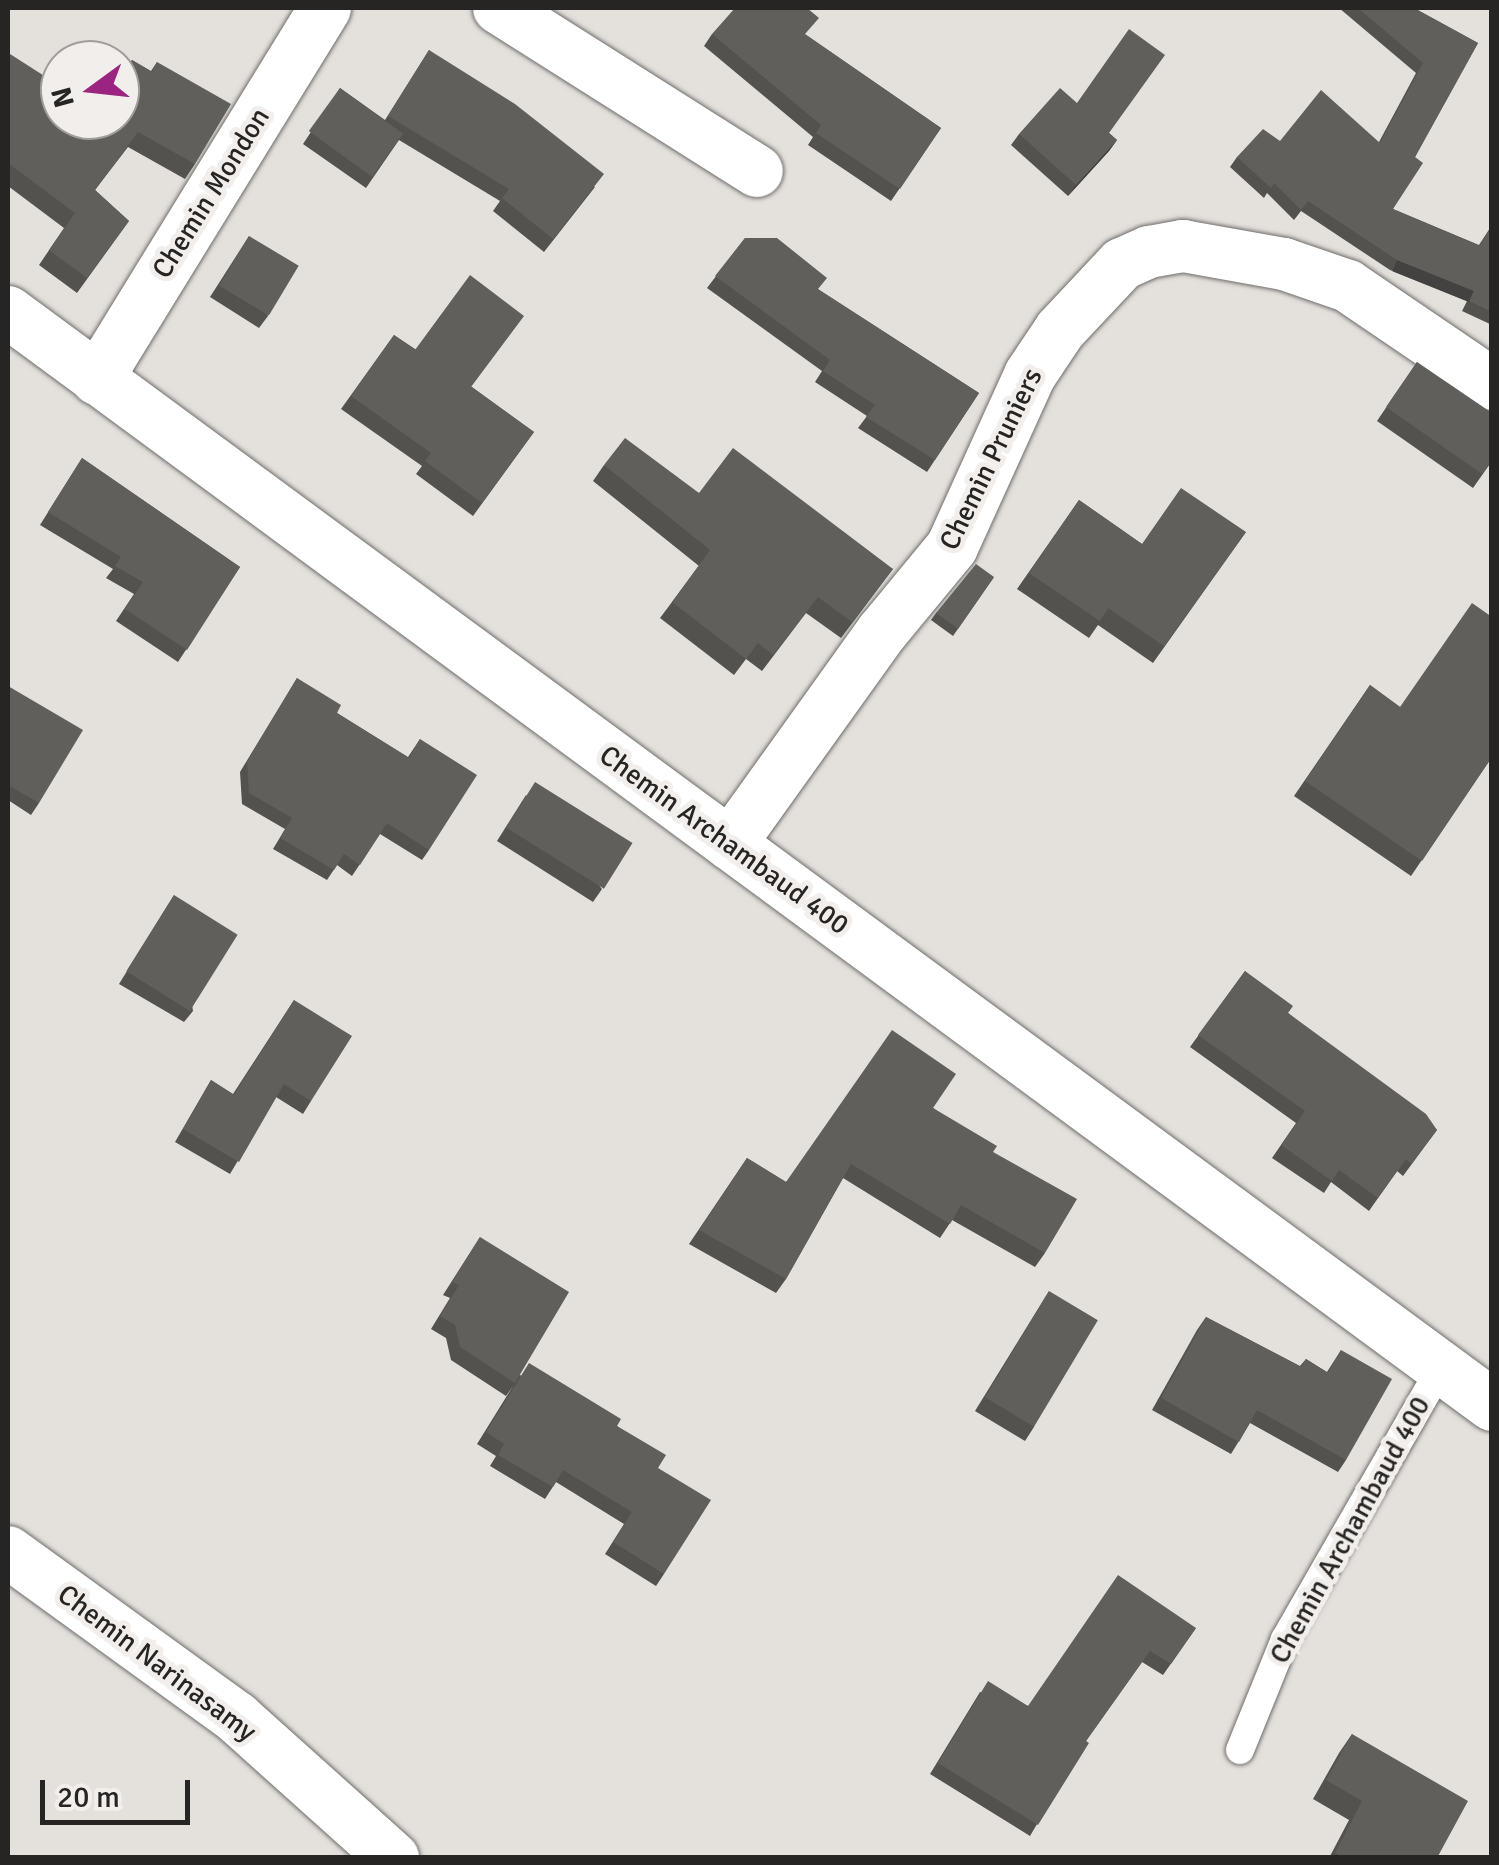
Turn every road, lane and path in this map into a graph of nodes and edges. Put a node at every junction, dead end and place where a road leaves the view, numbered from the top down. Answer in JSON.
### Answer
{"nodes":[{"id":1,"x":326,"y":8,"type":"edge"},
{"id":2,"x":499,"y":8,"type":"edge"},
{"id":3,"x":757,"y":171,"type":"dead end"},
{"id":4,"x":8,"y":312,"type":"edge"},
{"id":5,"x":97,"y":379,"type":"junction"},
{"id":6,"x":1492,"y":384,"type":"edge"},
{"id":7,"x":730,"y":844,"type":"junction"},
{"id":8,"x":1441,"y":1368,"type":"junction"},
{"id":9,"x":1492,"y":1405,"type":"edge"},
{"id":10,"x":8,"y":1552,"type":"edge"},
{"id":11,"x":1240,"y":1750,"type":"dead end"},
{"id":12,"x":393,"y":1858,"type":"edge"}],
"edges":[{"from":1,"to":5,"type":"street","name":"Chemin Mondon"},
{"from":2,"to":3,"type":"street"},
{"from":4,"to":5,"type":"street","name":"Chemin Archambaud 400"},
{"from":5,"to":7,"type":"street","name":"Chemin Archambaud 400"},
{"from":6,"to":7,"type":"street","name":"Chemin Pruniers"},
{"from":7,"to":8,"type":"street","name":"Chemin Archambaud 400"},
{"from":8,"to":9,"type":"street","name":"Chemin Archambaud 400"},
{"from":8,"to":11,"type":"lane","name":"Chemin Archambaud 400"},
{"from":10,"to":12,"type":"street","name":"Chemin Narinasamy"}]}
